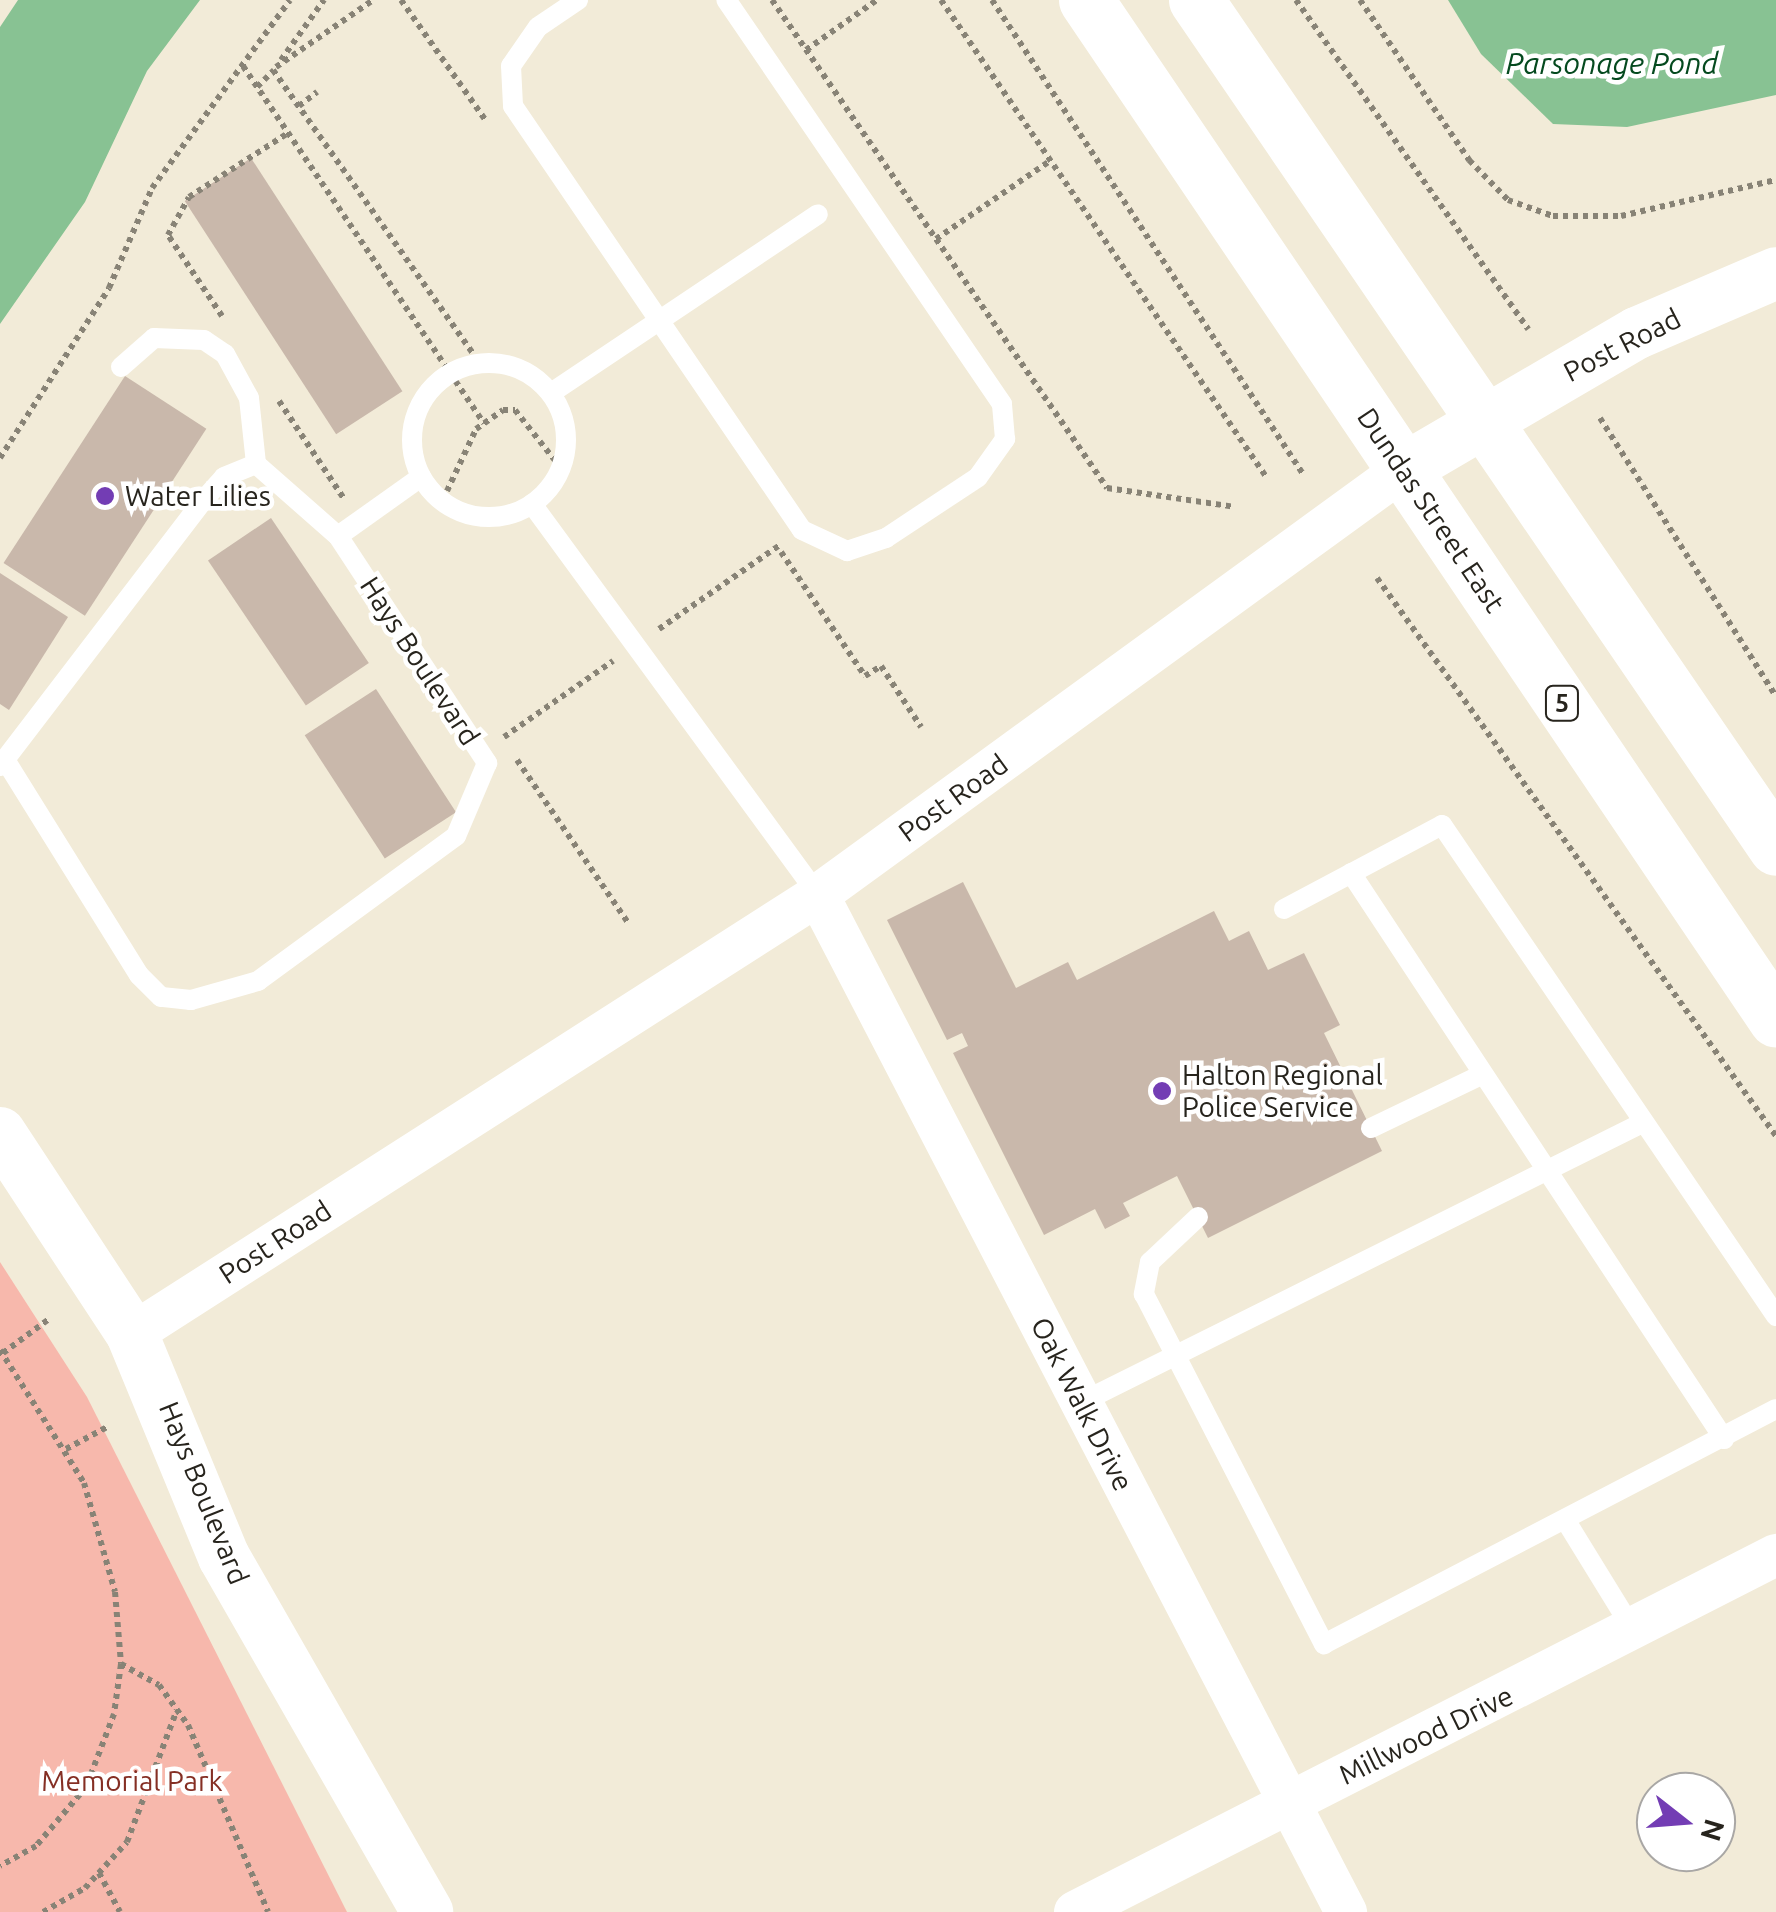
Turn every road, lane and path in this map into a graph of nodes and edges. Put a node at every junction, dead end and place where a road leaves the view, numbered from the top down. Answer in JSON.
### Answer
{"nodes":[{"id":1,"x":290,"y":0,"type":"edge"},
{"id":2,"x":324,"y":0,"type":"edge"},
{"id":3,"x":373,"y":0,"type":"edge"},
{"id":4,"x":578,"y":0,"type":"edge"},
{"id":5,"x":726,"y":0,"type":"edge"},
{"id":6,"x":772,"y":0,"type":"edge"},
{"id":7,"x":877,"y":0,"type":"edge"},
{"id":8,"x":941,"y":0,"type":"edge"},
{"id":9,"x":992,"y":0,"type":"edge"},
{"id":10,"x":1086,"y":0,"type":"edge"},
{"id":11,"x":1196,"y":0,"type":"edge"},
{"id":12,"x":1296,"y":0,"type":"edge"},
{"id":13,"x":1360,"y":0,"type":"edge"},
{"id":14,"x":806,"y":50,"type":"junction"},
{"id":15,"x":244,"y":66,"type":"junction"},
{"id":16,"x":275,"y":69,"type":"junction"},
{"id":17,"x":257,"y":87,"type":"junction"},
{"id":18,"x":318,"y":92,"type":"dead end"},
{"id":19,"x":298,"y":106,"type":"junction"},
{"id":20,"x":288,"y":132,"type":"junction"},
{"id":21,"x":1050,"y":160,"type":"junction"},
{"id":22,"x":1776,"y":180,"type":"edge"},
{"id":23,"x":818,"y":214,"type":"dead end"},
{"id":24,"x":936,"y":239,"type":"junction"},
{"id":25,"x":1776,"y":272,"type":"edge"},
{"id":26,"x":658,"y":317,"type":"junction"},
{"id":27,"x":1528,"y":328,"type":"dead end"},
{"id":28,"x":232,"y":330,"type":"dead end"},
{"id":29,"x":479,"y":362,"type":"junction"},
{"id":30,"x":121,"y":367,"type":"dead end"},
{"id":31,"x":450,"y":372,"type":"junction"},
{"id":32,"x":274,"y":393,"type":"dead end"},
{"id":33,"x":551,"y":393,"type":"junction"},
{"id":34,"x":1600,"y":418,"type":"dead end"},
{"id":35,"x":1491,"y":421,"type":"junction"},
{"id":36,"x":484,"y":423,"type":"junction"},
{"id":37,"x":0,"y":458,"type":"edge"},
{"id":38,"x":256,"y":464,"type":"junction"},
{"id":39,"x":561,"y":468,"type":"junction"},
{"id":40,"x":1404,"y":469,"type":"junction"},
{"id":41,"x":1303,"y":474,"type":"dead end"},
{"id":42,"x":421,"y":477,"type":"junction"},
{"id":43,"x":1267,"y":478,"type":"dead end"},
{"id":44,"x":439,"y":499,"type":"junction"},
{"id":45,"x":348,"y":504,"type":"dead end"},
{"id":46,"x":532,"y":504,"type":"junction"},
{"id":47,"x":1235,"y":506,"type":"dead end"},
{"id":48,"x":802,"y":530,"type":"junction"},
{"id":49,"x":338,"y":536,"type":"junction"},
{"id":50,"x":778,"y":547,"type":"junction"},
{"id":51,"x":1377,"y":578,"type":"dead end"},
{"id":52,"x":658,"y":630,"type":"dead end"},
{"id":53,"x":622,"y":655,"type":"dead end"},
{"id":54,"x":1776,"y":696,"type":"edge"},
{"id":55,"x":920,"y":727,"type":"dead end"},
{"id":56,"x":502,"y":738,"type":"dead end"},
{"id":57,"x":3,"y":764,"type":"edge"},
{"id":58,"x":1776,"y":848,"type":"edge"},
{"id":59,"x":1351,"y":873,"type":"junction"},
{"id":60,"x":818,"y":895,"type":"junction"},
{"id":61,"x":1284,"y":909,"type":"dead end"},
{"id":62,"x":1776,"y":1020,"type":"edge"},
{"id":63,"x":1483,"y":1074,"type":"junction"},
{"id":64,"x":1640,"y":1124,"type":"junction"},
{"id":65,"x":1371,"y":1128,"type":"dead end"},
{"id":66,"x":0,"y":1133,"type":"edge"},
{"id":67,"x":1776,"y":1136,"type":"edge"},
{"id":68,"x":1552,"y":1173,"type":"junction"},
{"id":69,"x":1198,"y":1217,"type":"dead end"},
{"id":70,"x":1776,"y":1316,"type":"edge"},
{"id":71,"x":49,"y":1319,"type":"dead end"},
{"id":72,"x":132,"y":1334,"type":"junction"},
{"id":73,"x":1,"y":1352,"type":"edge"},
{"id":74,"x":1172,"y":1357,"type":"junction"},
{"id":75,"x":1082,"y":1402,"type":"junction"},
{"id":76,"x":1776,"y":1410,"type":"edge"},
{"id":77,"x":108,"y":1426,"type":"dead end"},
{"id":78,"x":1724,"y":1440,"type":"junction"},
{"id":79,"x":66,"y":1449,"type":"junction"},
{"id":80,"x":1566,"y":1520,"type":"junction"},
{"id":81,"x":1776,"y":1555,"type":"edge"},
{"id":82,"x":1634,"y":1632,"type":"junction"},
{"id":83,"x":120,"y":1664,"type":"junction"},
{"id":84,"x":177,"y":1710,"type":"junction"},
{"id":85,"x":1290,"y":1802,"type":"junction"},
{"id":86,"x":0,"y":1866,"type":"edge"},
{"id":87,"x":99,"y":1872,"type":"junction"},
{"id":88,"x":43,"y":1912,"type":"edge"},
{"id":89,"x":120,"y":1912,"type":"edge"},
{"id":90,"x":268,"y":1912,"type":"edge"},
{"id":91,"x":427,"y":1912,"type":"edge"},
{"id":92,"x":1076,"y":1912,"type":"edge"},
{"id":93,"x":1346,"y":1912,"type":"edge"}],
"edges":[{"from":1,"to":15,"type":"path"},
{"from":2,"to":16,"type":"path"},
{"from":3,"to":16,"type":"path"},
{"from":4,"to":26,"type":"lane"},
{"from":5,"to":48,"type":"lane"},
{"from":6,"to":14,"type":"path"},
{"from":7,"to":14,"type":"path"},
{"from":8,"to":21,"type":"path"},
{"from":9,"to":41,"type":"path"},
{"from":10,"to":40,"type":"main road","name":"Dundas Street East","number":"5"},
{"from":11,"to":35,"type":"main road"},
{"from":12,"to":27,"type":"path"},
{"from":13,"to":22,"type":"path"},
{"from":14,"to":24,"type":"path"},
{"from":15,"to":17,"type":"path"},
{"from":15,"to":37,"type":"path"},
{"from":16,"to":17,"type":"path"},
{"from":16,"to":19,"type":"path"},
{"from":17,"to":20,"type":"path"},
{"from":18,"to":19,"type":"path"},
{"from":19,"to":29,"type":"path"},
{"from":20,"to":28,"type":"path"},
{"from":20,"to":31,"type":"path"},
{"from":21,"to":24,"type":"path"},
{"from":21,"to":43,"type":"path"},
{"from":23,"to":26,"type":"lane"},
{"from":24,"to":47,"type":"path"},
{"from":25,"to":35,"type":"street","name":"Post Road"},
{"from":26,"to":33,"type":"lane"},
{"from":26,"to":48,"type":"lane"},
{"from":29,"to":31,"type":"lane"},
{"from":29,"to":33,"type":"lane"},
{"from":30,"to":38,"type":"lane"},
{"from":31,"to":36,"type":"path"},
{"from":31,"to":42,"type":"lane"},
{"from":32,"to":45,"type":"path"},
{"from":33,"to":39,"type":"lane"},
{"from":34,"to":54,"type":"path"},
{"from":35,"to":40,"type":"street","name":"Post Road"},
{"from":35,"to":58,"type":"main road"},
{"from":36,"to":39,"type":"path"},
{"from":36,"to":44,"type":"path"},
{"from":38,"to":49,"type":"lane","name":"Hays Boulevard"},
{"from":38,"to":57,"type":"lane","name":"Hays Boulevard"},
{"from":39,"to":46,"type":"lane"},
{"from":40,"to":60,"type":"street","name":"Post Road"},
{"from":40,"to":62,"type":"main road","name":"Dundas Street East","number":"5"},
{"from":42,"to":44,"type":"lane"},
{"from":42,"to":49,"type":"lane"},
{"from":44,"to":46,"type":"lane"},
{"from":46,"to":60,"type":"lane"},
{"from":48,"to":50,"type":"path"},
{"from":49,"to":57,"type":"lane","name":"Hays Boulevard"},
{"from":50,"to":52,"type":"path"},
{"from":50,"to":55,"type":"path"},
{"from":51,"to":67,"type":"path"},
{"from":53,"to":56,"type":"path"},
{"from":59,"to":61,"type":"lane"},
{"from":59,"to":63,"type":"lane"},
{"from":59,"to":64,"type":"lane"},
{"from":60,"to":72,"type":"street","name":"Post Road"},
{"from":60,"to":75,"type":"street","name":"Oak Walk Drive"},
{"from":63,"to":65,"type":"lane"},
{"from":63,"to":68,"type":"lane"},
{"from":64,"to":68,"type":"lane"},
{"from":64,"to":70,"type":"lane"},
{"from":66,"to":72,"type":"street","name":"Hays Boulevard"},
{"from":68,"to":74,"type":"lane"},
{"from":68,"to":78,"type":"lane"},
{"from":69,"to":74,"type":"lane"},
{"from":71,"to":73,"type":"path"},
{"from":72,"to":91,"type":"street","name":"Hays Boulevard"},
{"from":73,"to":79,"type":"path"},
{"from":74,"to":75,"type":"lane"},
{"from":74,"to":80,"type":"lane"},
{"from":75,"to":85,"type":"street","name":"Oak Walk Drive"},
{"from":76,"to":78,"type":"lane"},
{"from":77,"to":79,"type":"path"},
{"from":78,"to":80,"type":"lane"},
{"from":79,"to":83,"type":"path"},
{"from":80,"to":82,"type":"lane"},
{"from":81,"to":82,"type":"street","name":"Millwood Drive"},
{"from":82,"to":85,"type":"street","name":"Millwood Drive"},
{"from":83,"to":84,"type":"path"},
{"from":83,"to":86,"type":"path"},
{"from":84,"to":87,"type":"path"},
{"from":84,"to":90,"type":"path"},
{"from":85,"to":92,"type":"street","name":"Millwood Drive"},
{"from":85,"to":93,"type":"street","name":"Oak Walk Drive"},
{"from":87,"to":88,"type":"path"},
{"from":87,"to":89,"type":"path"}]}
